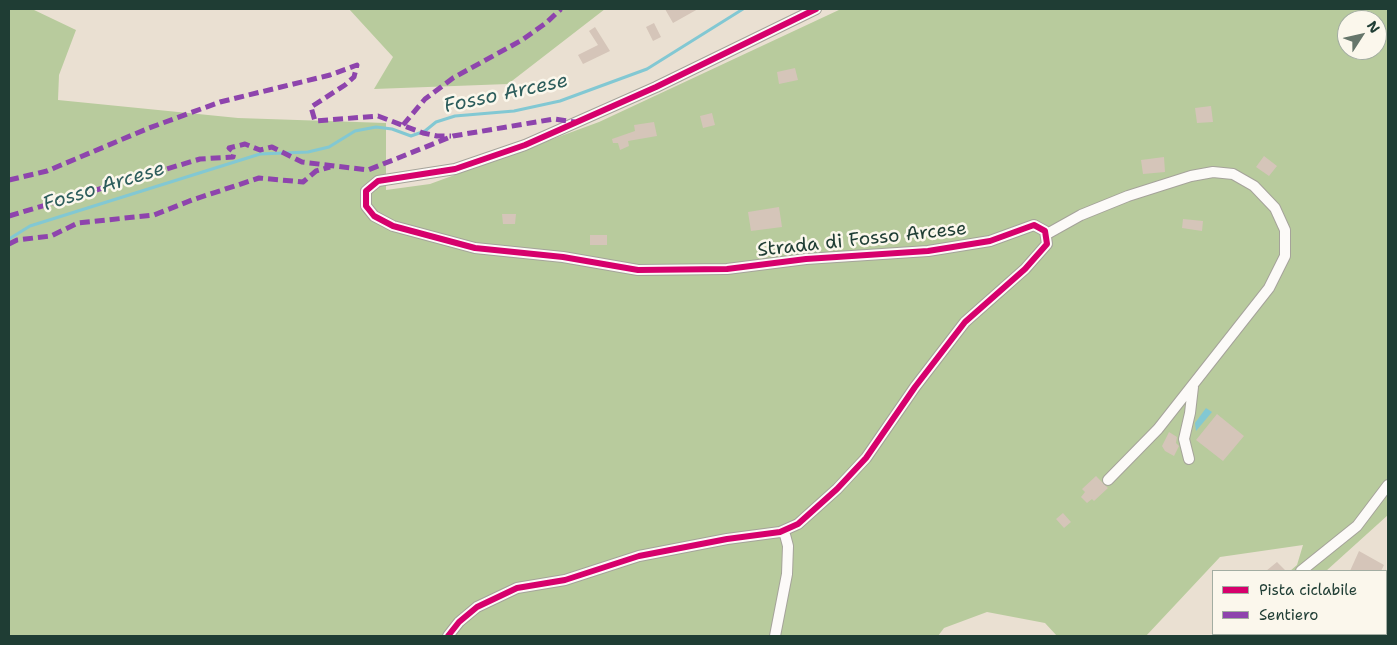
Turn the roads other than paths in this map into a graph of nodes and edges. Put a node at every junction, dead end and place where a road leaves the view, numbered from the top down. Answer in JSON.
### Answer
{"nodes":[{"id":1,"x":816,"y":9,"type":"edge"},
{"id":2,"x":1047,"y":234,"type":"junction"},
{"id":3,"x":1193,"y":387,"type":"junction"},
{"id":4,"x":1189,"y":459,"type":"dead end"},
{"id":5,"x":1108,"y":480,"type":"dead end"},
{"id":6,"x":1388,"y":485,"type":"edge"},
{"id":7,"x":784,"y":531,"type":"junction"},
{"id":8,"x":1302,"y":570,"type":"edge"},
{"id":9,"x":448,"y":636,"type":"edge"},
{"id":10,"x":775,"y":636,"type":"edge"}],
"edges":[{"from":1,"to":2,"type":"street","name":"Strada di Fosso Arcese"},
{"from":2,"to":3,"type":"street"},
{"from":2,"to":7,"type":"street"},
{"from":3,"to":4,"type":"street"},
{"from":3,"to":5,"type":"street"},
{"from":6,"to":8,"type":"street"},
{"from":7,"to":9,"type":"street"},
{"from":7,"to":10,"type":"street"}]}
